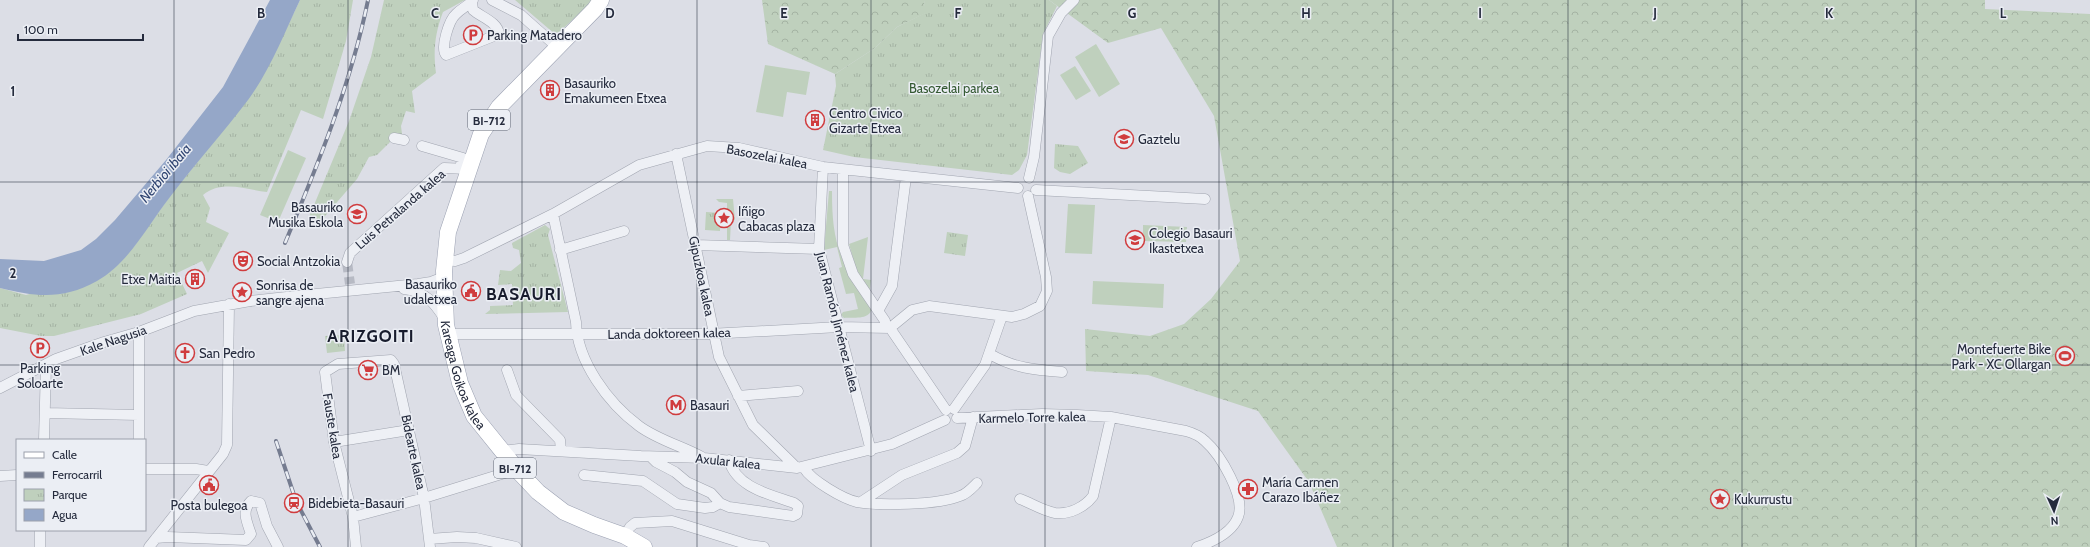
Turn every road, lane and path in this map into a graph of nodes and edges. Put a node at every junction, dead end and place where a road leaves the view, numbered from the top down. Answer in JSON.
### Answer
{"nodes":[{"id":1,"x":492,"y":0,"type":"edge"},
{"id":2,"x":601,"y":0,"type":"edge"},
{"id":3,"x":1074,"y":0,"type":"edge"},
{"id":4,"x":473,"y":1,"type":"edge"},
{"id":5,"x":557,"y":47,"type":"junction"},
{"id":6,"x":422,"y":146,"type":"dead end"},
{"id":7,"x":676,"y":154,"type":"junction"},
{"id":8,"x":823,"y":167,"type":"junction"},
{"id":9,"x":464,"y":168,"type":"junction"},
{"id":10,"x":843,"y":170,"type":"junction"},
{"id":11,"x":906,"y":177,"type":"junction"},
{"id":12,"x":1029,"y":178,"type":"junction"},
{"id":13,"x":1018,"y":188,"type":"junction"},
{"id":14,"x":1032,"y":193,"type":"junction"},
{"id":15,"x":1205,"y":199,"type":"dead end"},
{"id":16,"x":553,"y":214,"type":"junction"},
{"id":17,"x":624,"y":231,"type":"dead end"},
{"id":18,"x":696,"y":245,"type":"junction"},
{"id":19,"x":819,"y":249,"type":"junction"},
{"id":20,"x":560,"y":250,"type":"junction"},
{"id":21,"x":444,"y":260,"type":"junction"},
{"id":22,"x":347,"y":262,"type":"tunnel mouth"},
{"id":23,"x":444,"y":277,"type":"junction"},
{"id":24,"x":386,"y":287,"type":"junction"},
{"id":25,"x":438,"y":298,"type":"junction"},
{"id":26,"x":230,"y":304,"type":"junction"},
{"id":27,"x":878,"y":311,"type":"junction"},
{"id":28,"x":1002,"y":316,"type":"junction"},
{"id":29,"x":839,"y":327,"type":"junction"},
{"id":30,"x":888,"y":328,"type":"junction"},
{"id":31,"x":447,"y":329,"type":"junction"},
{"id":32,"x":139,"y":332,"type":"junction"},
{"id":33,"x":714,"y":334,"type":"junction"},
{"id":34,"x":576,"y":335,"type":"junction"},
{"id":35,"x":990,"y":354,"type":"junction"},
{"id":36,"x":391,"y":360,"type":"joint"},
{"id":37,"x":46,"y":365,"type":"junction"},
{"id":38,"x":507,"y":370,"type":"dead end"},
{"id":39,"x":1062,"y":372,"type":"dead end"},
{"id":40,"x":0,"y":388,"type":"edge"},
{"id":41,"x":798,"y":391,"type":"dead end"},
{"id":42,"x":738,"y":396,"type":"junction"},
{"id":43,"x":45,"y":413,"type":"junction"},
{"id":44,"x":950,"y":414,"type":"junction"},
{"id":45,"x":139,"y":415,"type":"junction"},
{"id":46,"x":974,"y":417,"type":"junction"},
{"id":47,"x":1111,"y":417,"type":"junction"},
{"id":48,"x":409,"y":430,"type":"junction"},
{"id":49,"x":44,"y":439,"type":"edge"},
{"id":50,"x":139,"y":439,"type":"edge"},
{"id":51,"x":334,"y":442,"type":"junction"},
{"id":52,"x":502,"y":451,"type":"junction"},
{"id":53,"x":561,"y":451,"type":"junction"},
{"id":54,"x":871,"y":451,"type":"junction"},
{"id":55,"x":651,"y":457,"type":"junction"},
{"id":56,"x":704,"y":458,"type":"junction"},
{"id":57,"x":729,"y":460,"type":"junction"},
{"id":58,"x":515,"y":468,"type":"junction"},
{"id":59,"x":800,"y":468,"type":"junction"},
{"id":60,"x":146,"y":469,"type":"edge"},
{"id":61,"x":208,"y":471,"type":"junction"},
{"id":62,"x":16,"y":475,"type":"edge"},
{"id":63,"x":584,"y":475,"type":"dead end"},
{"id":64,"x":0,"y":476,"type":"edge"},
{"id":65,"x":977,"y":483,"type":"dead end"},
{"id":66,"x":424,"y":498,"type":"junction"},
{"id":67,"x":1020,"y":498,"type":"dead end"},
{"id":68,"x":861,"y":502,"type":"junction"},
{"id":69,"x":720,"y":503,"type":"junction"},
{"id":70,"x":353,"y":517,"type":"junction"},
{"id":71,"x":40,"y":531,"type":"edge"},
{"id":72,"x":625,"y":536,"type":"junction"},
{"id":73,"x":156,"y":538,"type":"junction"},
{"id":74,"x":430,"y":543,"type":"edge"},
{"id":75,"x":40,"y":547,"type":"edge"},
{"id":76,"x":149,"y":547,"type":"edge"},
{"id":77,"x":278,"y":547,"type":"edge"},
{"id":78,"x":356,"y":547,"type":"edge"},
{"id":79,"x":516,"y":547,"type":"edge"},
{"id":80,"x":644,"y":547,"type":"edge"},
{"id":81,"x":764,"y":547,"type":"edge"},
{"id":82,"x":1197,"y":547,"type":"edge"}],
"edges":[{"from":1,"to":5,"type":"street"},
{"from":2,"to":5,"type":"main road","name":"Kareaga Goikoa kalea","number":"BI-712"},
{"from":3,"to":12,"type":"street"},
{"from":4,"to":4,"type":"street"},
{"from":5,"to":9,"type":"main road","name":"Kareaga Goikoa kalea","number":"BI-712"},
{"from":6,"to":9,"type":"street"},
{"from":7,"to":8,"type":"street","name":"Basozelai kalea"},
{"from":7,"to":16,"type":"street","name":"Basozelai kalea"},
{"from":7,"to":18,"type":"street","name":"Gipuzkoa kalea"},
{"from":8,"to":10,"type":"street","name":"Basozelai kalea"},
{"from":8,"to":19,"type":"street","name":"Juan Ramón Jiménez kalea"},
{"from":9,"to":21,"type":"main road","name":"Kareaga Goikoa kalea","number":"BI-712"},
{"from":9,"to":22,"type":"street","name":"Luis Petralanda kalea"},
{"from":10,"to":11,"type":"street","name":"Basozelai kalea"},
{"from":10,"to":27,"type":"street"},
{"from":11,"to":13,"type":"street","name":"Basozelai kalea"},
{"from":11,"to":27,"type":"street"},
{"from":12,"to":13,"type":"street"},
{"from":12,"to":14,"type":"street"},
{"from":13,"to":14,"type":"street"},
{"from":14,"to":15,"type":"street"},
{"from":14,"to":28,"type":"street"},
{"from":16,"to":20,"type":"street"},
{"from":16,"to":21,"type":"street","name":"Basozelai kalea"},
{"from":17,"to":20,"type":"street"},
{"from":18,"to":19,"type":"street"},
{"from":18,"to":33,"type":"street","name":"Gipuzkoa kalea"},
{"from":19,"to":29,"type":"street","name":"Juan Ramón Jiménez kalea"},
{"from":20,"to":34,"type":"street"},
{"from":21,"to":23,"type":"main road","name":"Kareaga Goikoa kalea","number":"BI-712"},
{"from":23,"to":24,"type":"street"},
{"from":23,"to":25,"type":"main road","name":"Kareaga Goikoa kalea","number":"BI-712"},
{"from":24,"to":25,"type":"street"},
{"from":24,"to":26,"type":"street","name":"Kale Nagusia","bridge":true},
{"from":25,"to":31,"type":"main road","name":"Kareaga Goikoa kalea","number":"BI-712"},
{"from":26,"to":32,"type":"street","name":"Kale Nagusia"},
{"from":26,"to":61,"type":"street"},
{"from":27,"to":30,"type":"street"},
{"from":28,"to":30,"type":"street"},
{"from":28,"to":35,"type":"street"},
{"from":29,"to":30,"type":"street","name":"Landa doktoreen kalea"},
{"from":29,"to":33,"type":"street","name":"Landa doktoreen kalea"},
{"from":29,"to":54,"type":"street","name":"Juan Ramón Jiménez kalea"},
{"from":30,"to":44,"type":"street"},
{"from":31,"to":34,"type":"street","name":"Landa doktoreen kalea"},
{"from":31,"to":52,"type":"main road","name":"Kareaga Goikoa kalea","number":"BI-712"},
{"from":32,"to":37,"type":"street","name":"Kale Nagusia"},
{"from":32,"to":45,"type":"street"},
{"from":33,"to":34,"type":"street","name":"Landa doktoreen kalea"},
{"from":33,"to":42,"type":"street","name":"Gipuzkoa kalea"},
{"from":34,"to":56,"type":"street"},
{"from":35,"to":39,"type":"street"},
{"from":35,"to":44,"type":"street"},
{"from":36,"to":48,"type":"street","name":"Bidearte kalea"},
{"from":36,"to":51,"type":"street","name":"Fauste kalea"},
{"from":37,"to":40,"type":"street","name":"Kale Nagusia"},
{"from":37,"to":43,"type":"street"},
{"from":38,"to":53,"type":"street"},
{"from":41,"to":42,"type":"street"},
{"from":42,"to":59,"type":"street","name":"Gipuzkoa kalea"},
{"from":43,"to":45,"type":"street"},
{"from":43,"to":49,"type":"street"},
{"from":44,"to":46,"type":"street","name":"Karmelo Torre kalea"},
{"from":44,"to":54,"type":"street","name":"Axular kalea"},
{"from":45,"to":50,"type":"street"},
{"from":46,"to":47,"type":"street","name":"Karmelo Torre kalea"},
{"from":46,"to":68,"type":"street"},
{"from":47,"to":67,"type":"street"},
{"from":47,"to":82,"type":"street","name":"Karmelo Torre kalea"},
{"from":48,"to":51,"type":"street"},
{"from":48,"to":66,"type":"street","name":"Bidearte kalea"},
{"from":51,"to":70,"type":"street","name":"Fauste kalea"},
{"from":52,"to":53,"type":"street","name":"Axular kalea"},
{"from":52,"to":58,"type":"main road","name":"Kareaga Goikoa kalea","number":"BI-712"},
{"from":53,"to":55,"type":"street","name":"Axular kalea"},
{"from":54,"to":59,"type":"street","name":"Axular kalea"},
{"from":55,"to":56,"type":"street","name":"Axular kalea"},
{"from":55,"to":69,"type":"street"},
{"from":56,"to":57,"type":"street","name":"Axular kalea"},
{"from":57,"to":59,"type":"street","name":"Axular kalea"},
{"from":57,"to":69,"type":"street"},
{"from":58,"to":66,"type":"street"},
{"from":58,"to":72,"type":"main road","name":"Kareaga Goikoa kalea","number":"BI-712"},
{"from":59,"to":68,"type":"street","name":"Gipuzkoa kalea"},
{"from":60,"to":61,"type":"street"},
{"from":61,"to":73,"type":"street"},
{"from":62,"to":64,"type":"street"},
{"from":63,"to":69,"type":"street"},
{"from":65,"to":68,"type":"street","name":"Gipuzkoa kalea"},
{"from":66,"to":70,"type":"street"},
{"from":66,"to":74,"type":"street","name":"Bidearte kalea"},
{"from":70,"to":78,"type":"street","name":"Fauste kalea"},
{"from":71,"to":75,"type":"street"},
{"from":72,"to":80,"type":"main road","name":"Kareaga Goikoa kalea","number":"BI-712"},
{"from":72,"to":81,"type":"street"},
{"from":73,"to":76,"type":"street"},
{"from":73,"to":77,"type":"street"},
{"from":74,"to":79,"type":"street"}]}
